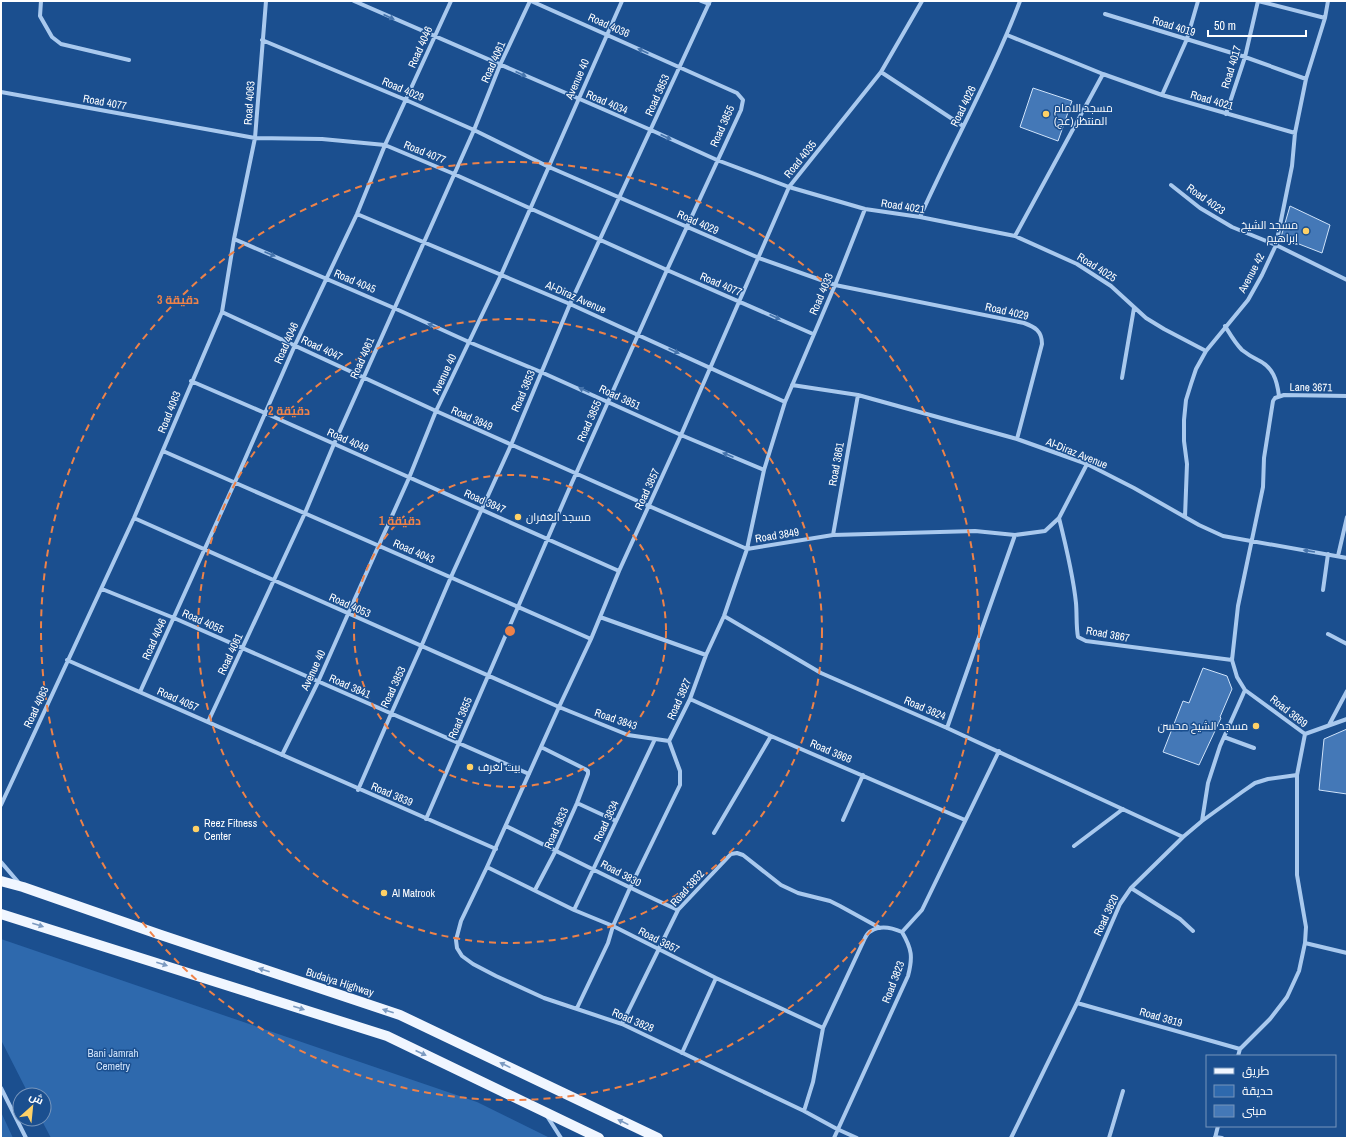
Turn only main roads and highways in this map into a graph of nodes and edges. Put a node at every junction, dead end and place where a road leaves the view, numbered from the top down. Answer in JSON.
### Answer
{"nodes":[{"id":1,"x":1,"y":880,"type":"edge"},
{"id":2,"x":1,"y":914,"type":"edge"},
{"id":3,"x":599,"y":1138,"type":"edge"},
{"id":4,"x":658,"y":1138,"type":"edge"}],
"edges":[{"from":4,"to":1,"type":"main road","name":"Budaiya Highway","one_way":true},
{"from":2,"to":3,"type":"main road","one_way":true}]}
